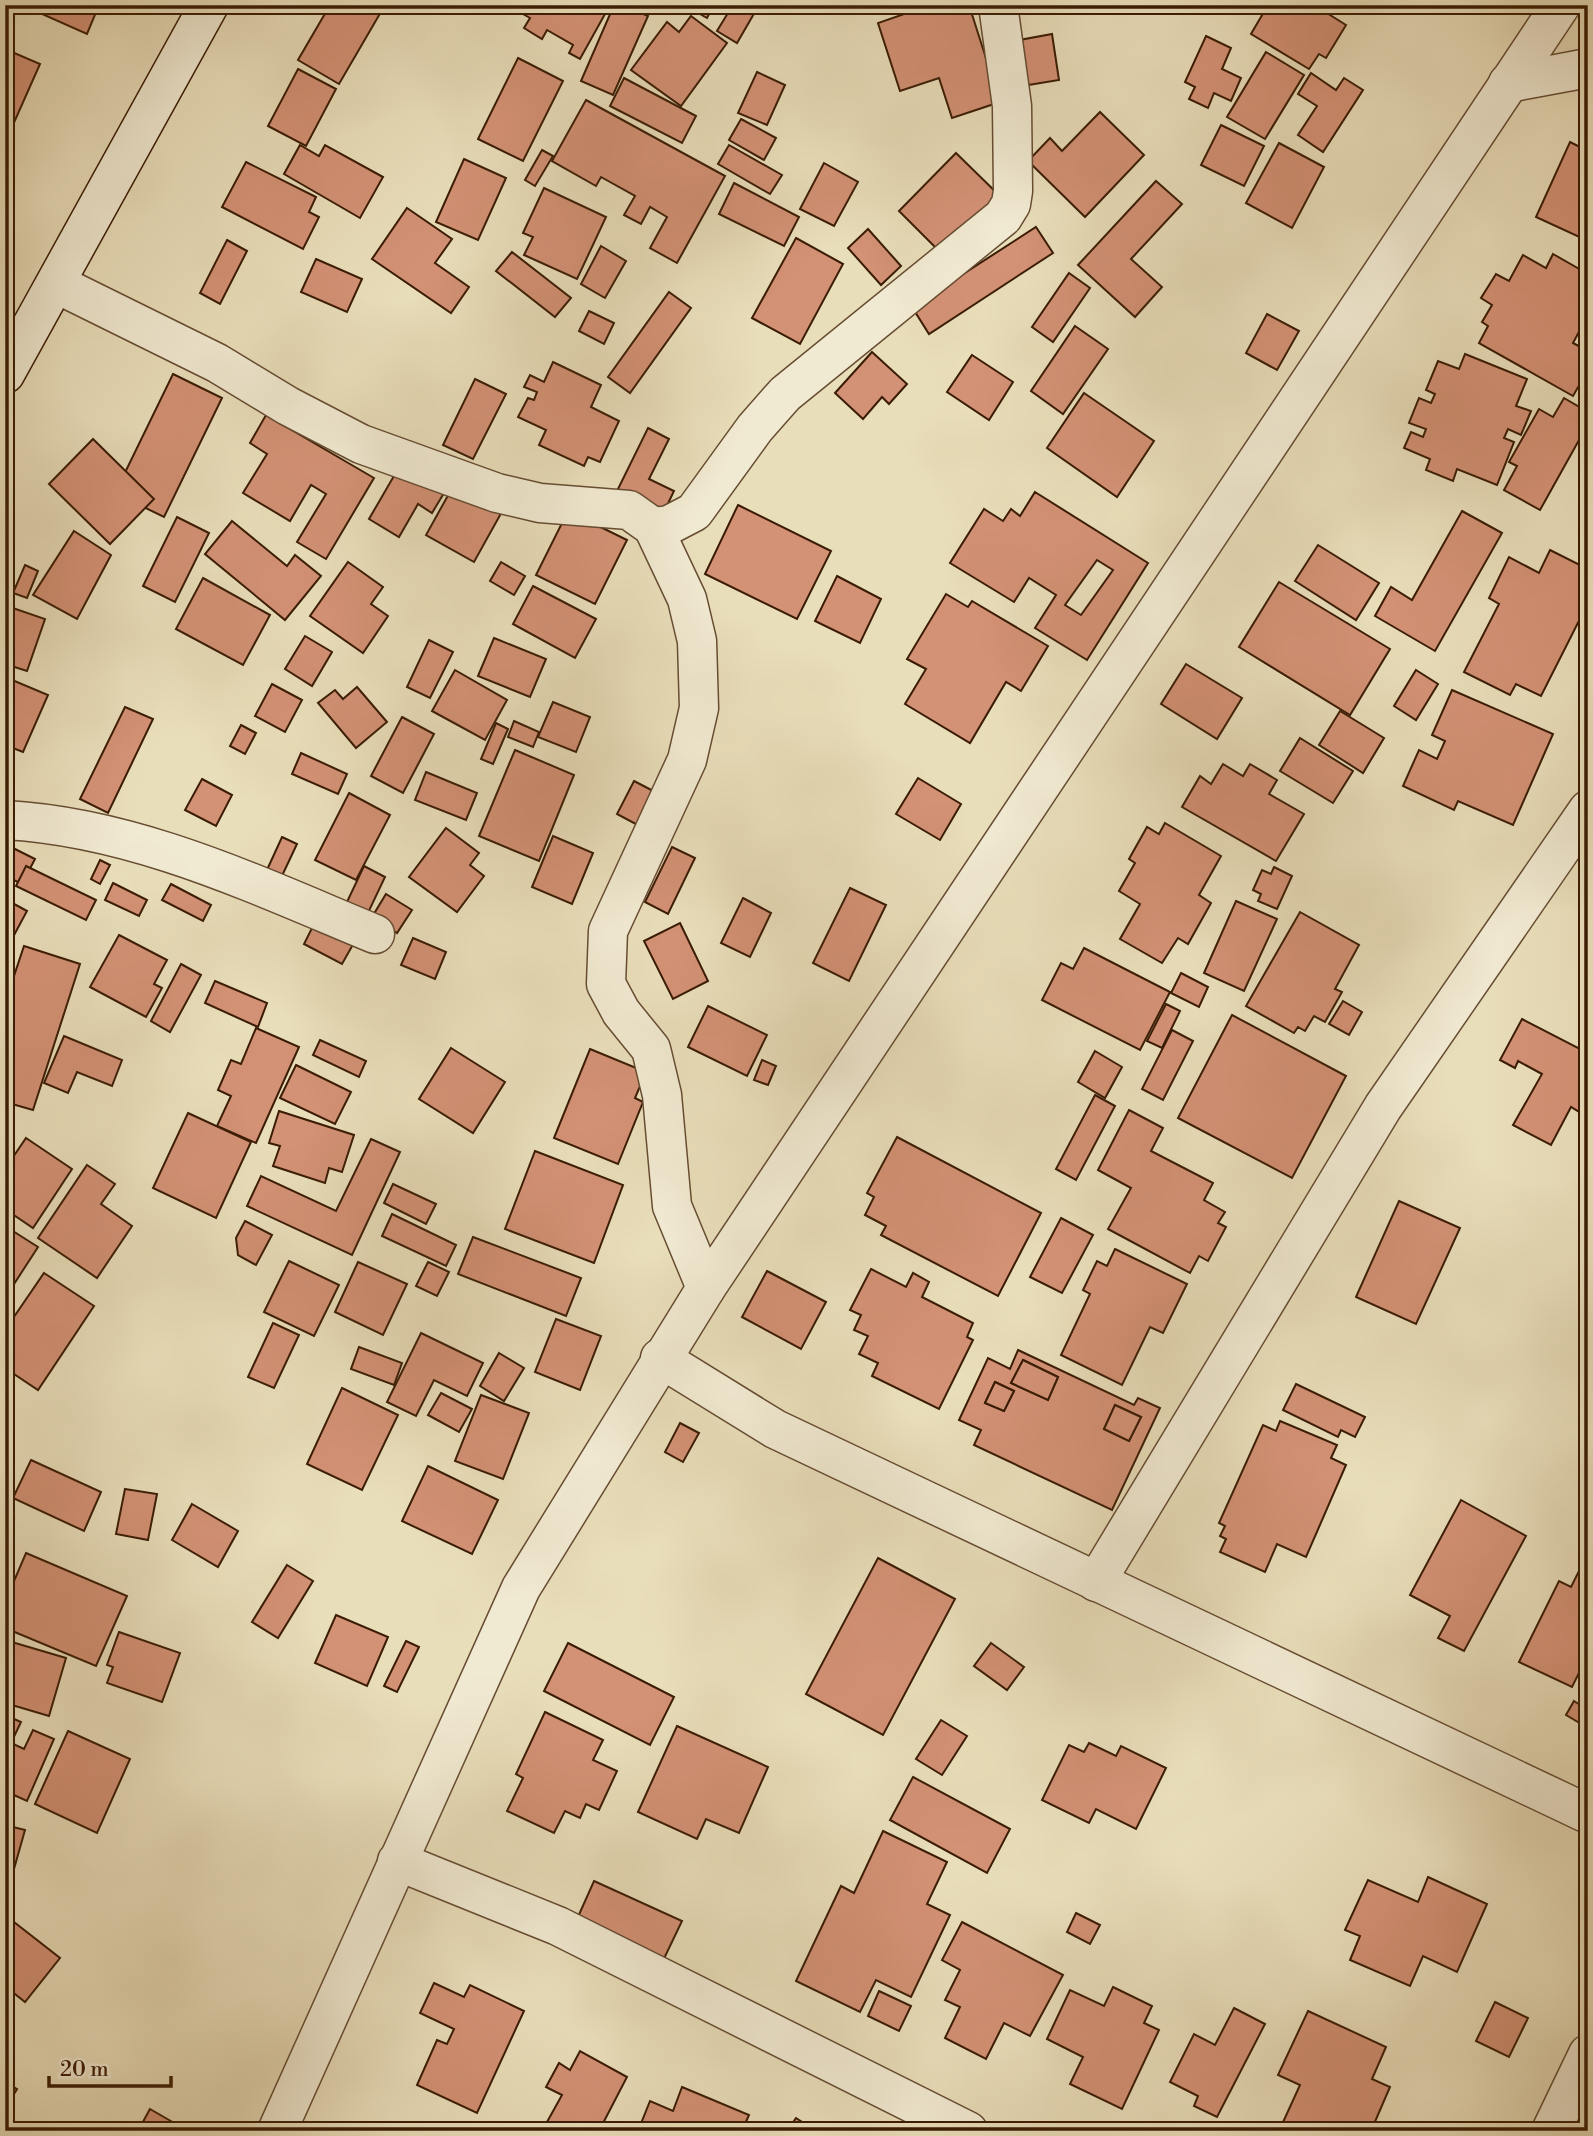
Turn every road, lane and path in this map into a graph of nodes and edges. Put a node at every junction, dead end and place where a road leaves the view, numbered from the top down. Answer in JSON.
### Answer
{"nodes":[{"id":1,"x":998,"y":5,"type":"edge"},
{"id":2,"x":1550,"y":8,"type":"edge"},
{"id":3,"x":198,"y":9,"type":"edge"},
{"id":4,"x":1588,"y":68,"type":"edge"},
{"id":5,"x":1508,"y":83,"type":"junction"},
{"id":6,"x":57,"y":284,"type":"junction"},
{"id":7,"x":5,"y":374,"type":"edge"},
{"id":8,"x":653,"y":527,"type":"junction"},
{"id":9,"x":1588,"y":810,"type":"edge"},
{"id":10,"x":5,"y":820,"type":"edge"},
{"id":11,"x":375,"y":934,"type":"dead end"},
{"id":12,"x":706,"y":1288,"type":"junction"},
{"id":13,"x":660,"y":1359,"type":"junction"},
{"id":14,"x":1096,"y":1582,"type":"junction"},
{"id":15,"x":1588,"y":1814,"type":"edge"},
{"id":16,"x":397,"y":1861,"type":"junction"},
{"id":17,"x":1588,"y":2054,"type":"edge"},
{"id":18,"x":277,"y":2131,"type":"edge"},
{"id":19,"x":968,"y":2131,"type":"edge"},
{"id":20,"x":1551,"y":2131,"type":"edge"}],
"edges":[{"from":1,"to":8,"type":"street"},
{"from":2,"to":5,"type":"street"},
{"from":3,"to":6,"type":"street"},
{"from":4,"to":5,"type":"street"},
{"from":5,"to":12,"type":"street"},
{"from":6,"to":7,"type":"street"},
{"from":6,"to":8,"type":"street"},
{"from":8,"to":12,"type":"street"},
{"from":9,"to":14,"type":"street"},
{"from":10,"to":11,"type":"street"},
{"from":12,"to":13,"type":"street"},
{"from":13,"to":14,"type":"street"},
{"from":13,"to":16,"type":"street"},
{"from":14,"to":15,"type":"street"},
{"from":16,"to":18,"type":"street"},
{"from":16,"to":19,"type":"street"},
{"from":17,"to":20,"type":"street"}]}
